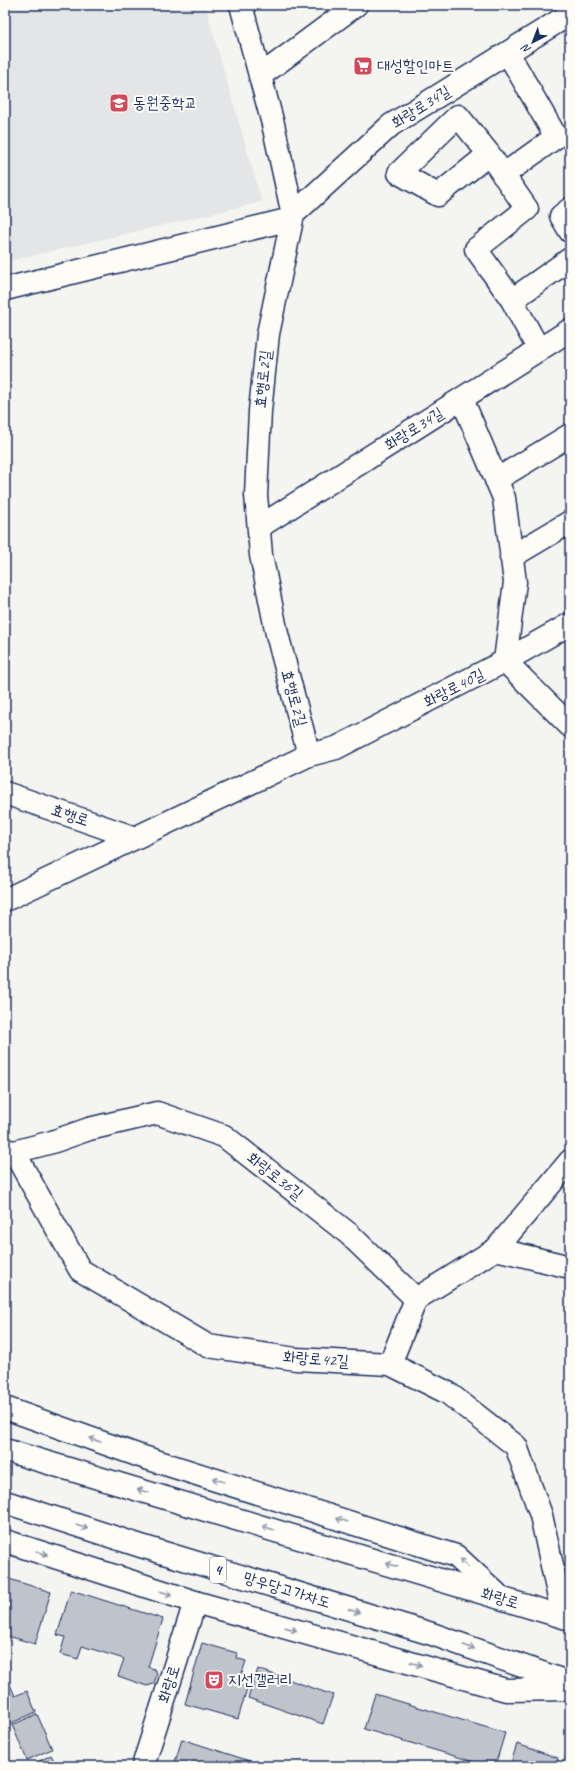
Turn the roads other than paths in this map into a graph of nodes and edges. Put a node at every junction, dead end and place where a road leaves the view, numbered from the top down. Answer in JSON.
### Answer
{"nodes":[{"id":1,"x":241,"y":5,"type":"edge"},
{"id":2,"x":356,"y":5,"type":"edge"},
{"id":3,"x":565,"y":16,"type":"edge"},
{"id":4,"x":508,"y":52,"type":"junction"},
{"id":5,"x":260,"y":76,"type":"junction"},
{"id":6,"x":489,"y":154,"type":"dead end"},
{"id":7,"x":503,"y":175,"type":"junction"},
{"id":8,"x":570,"y":209,"type":"edge"},
{"id":9,"x":292,"y":215,"type":"junction"},
{"id":10,"x":570,"y":231,"type":"edge"},
{"id":11,"x":570,"y":259,"type":"edge"},
{"id":12,"x":5,"y":290,"type":"edge"},
{"id":13,"x":512,"y":300,"type":"junction"},
{"id":14,"x":570,"y":330,"type":"edge"},
{"id":15,"x":540,"y":350,"type":"junction"},
{"id":16,"x":462,"y":399,"type":"junction"},
{"id":17,"x":570,"y":435,"type":"edge"},
{"id":18,"x":496,"y":480,"type":"junction"},
{"id":19,"x":570,"y":522,"type":"edge"},
{"id":20,"x":259,"y":527,"type":"junction"},
{"id":21,"x":511,"y":556,"type":"junction"},
{"id":22,"x":570,"y":624,"type":"edge"},
{"id":23,"x":505,"y":662,"type":"junction"},
{"id":24,"x":570,"y":726,"type":"edge"},
{"id":25,"x":309,"y":755,"type":"junction"},
{"id":26,"x":5,"y":793,"type":"edge"},
{"id":27,"x":135,"y":838,"type":"junction"},
{"id":28,"x":5,"y":900,"type":"edge"},
{"id":29,"x":9,"y":1151,"type":"edge"},
{"id":30,"x":570,"y":1162,"type":"edge"},
{"id":31,"x":496,"y":1249,"type":"junction"},
{"id":32,"x":570,"y":1267,"type":"edge"},
{"id":33,"x":416,"y":1299,"type":"junction"},
{"id":34,"x":390,"y":1364,"type":"junction"},
{"id":35,"x":5,"y":1408,"type":"edge"},
{"id":36,"x":5,"y":1450,"type":"edge"},
{"id":37,"x":5,"y":1502,"type":"edge"},
{"id":38,"x":5,"y":1541,"type":"edge"},
{"id":39,"x":503,"y":1599,"type":"junction"},
{"id":40,"x":195,"y":1602,"type":"junction"},
{"id":41,"x":566,"y":1617,"type":"edge"},
{"id":42,"x":570,"y":1683,"type":"edge"},
{"id":43,"x":570,"y":1689,"type":"edge"},
{"id":44,"x":143,"y":1766,"type":"edge"}],
"edges":[{"from":1,"to":5,"type":"street","name":"효행로2길"},
{"from":2,"to":5,"type":"street"},
{"from":3,"to":4,"type":"street","name":"화랑로34길"},
{"from":4,"to":7,"type":"street"},
{"from":4,"to":9,"type":"street","name":"화랑로34길"},
{"from":5,"to":9,"type":"street","name":"효행로2길"},
{"from":6,"to":7,"type":"street"},
{"from":7,"to":13,"type":"street"},
{"from":8,"to":10,"type":"street"},
{"from":9,"to":12,"type":"street","name":"화랑로34길"},
{"from":9,"to":20,"type":"street","name":"효행로2길"},
{"from":11,"to":13,"type":"street"},
{"from":13,"to":15,"type":"street"},
{"from":14,"to":15,"type":"street","name":"화랑로34길"},
{"from":15,"to":16,"type":"street","name":"화랑로34길"},
{"from":16,"to":18,"type":"street"},
{"from":16,"to":20,"type":"street","name":"화랑로34길"},
{"from":17,"to":18,"type":"street"},
{"from":18,"to":21,"type":"street"},
{"from":19,"to":21,"type":"street"},
{"from":20,"to":25,"type":"street","name":"효행로2길"},
{"from":21,"to":23,"type":"street"},
{"from":22,"to":23,"type":"street","name":"화랑로40길"},
{"from":23,"to":24,"type":"street"},
{"from":23,"to":25,"type":"street","name":"화랑로40길"},
{"from":25,"to":27,"type":"street"},
{"from":26,"to":27,"type":"street","name":"효행로"},
{"from":27,"to":28,"type":"street"},
{"from":29,"to":33,"type":"street","name":"화랑로36길"},
{"from":29,"to":34,"type":"street","name":"화랑로42길"},
{"from":30,"to":31,"type":"street"},
{"from":31,"to":32,"type":"street"},
{"from":31,"to":33,"type":"street"},
{"from":33,"to":34,"type":"street"},
{"from":34,"to":41,"type":"street","name":"화랑로42길"},
{"from":39,"to":35,"type":"street","one_way":true},
{"from":39,"to":36,"type":"street","name":"화랑로","one_way":true},
{"from":37,"to":42,"type":"street","name":"망우당고가차도","number":"4","one_way":true},
{"from":38,"to":40,"type":"street","one_way":true},
{"from":39,"to":41,"type":"street","name":"화랑로"},
{"from":40,"to":43,"type":"street","one_way":true},
{"from":40,"to":44,"type":"street","name":"화랑로"}]}
